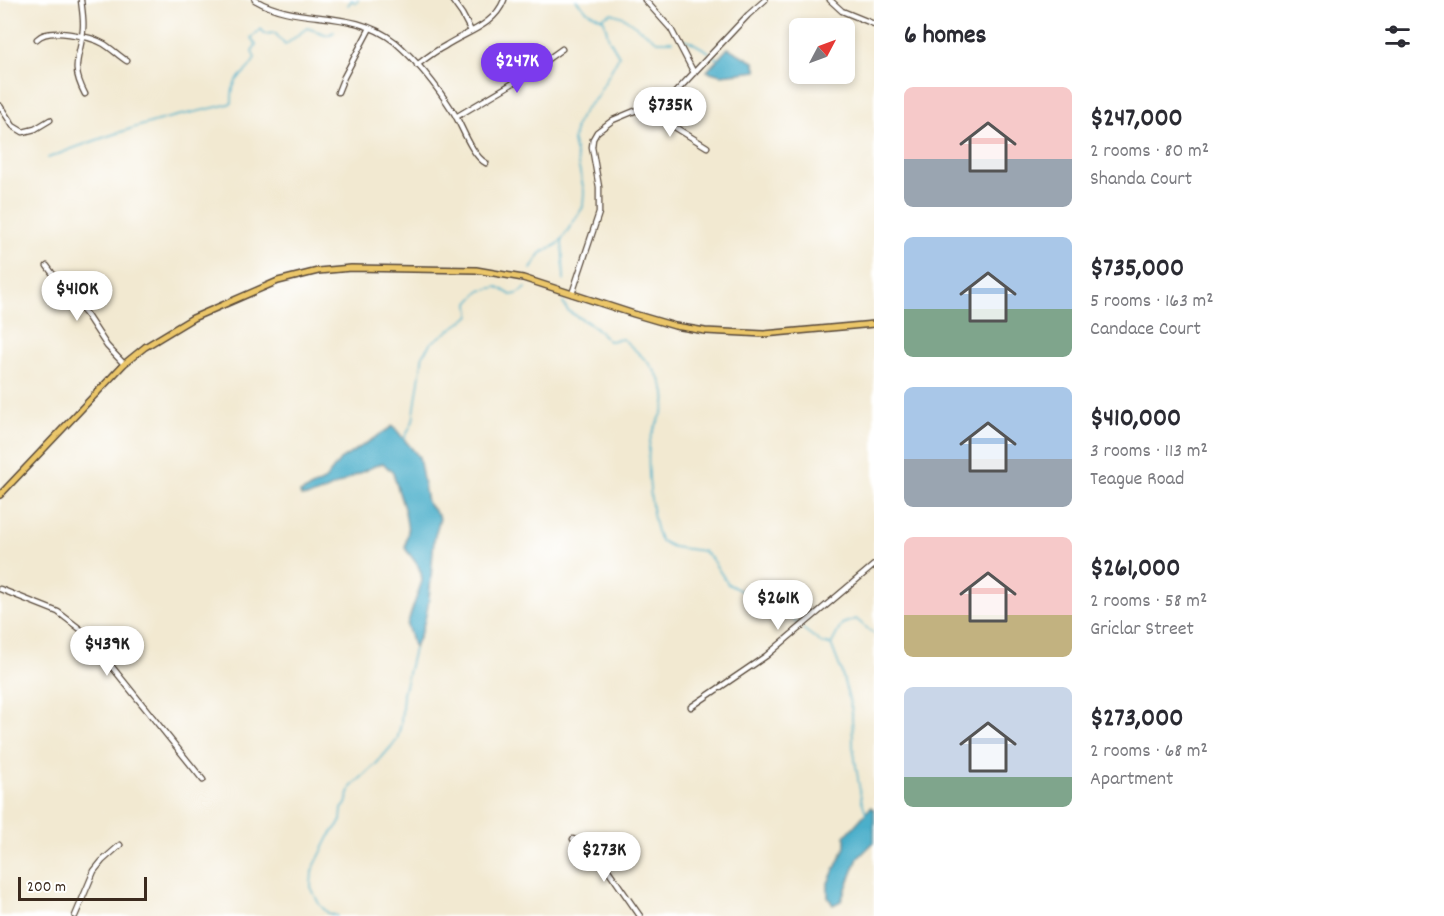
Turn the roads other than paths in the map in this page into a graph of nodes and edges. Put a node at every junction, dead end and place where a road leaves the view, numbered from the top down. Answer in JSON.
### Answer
{"nodes":[{"id":1,"x":81,"y":0,"type":"edge"},
{"id":2,"x":255,"y":0,"type":"edge"},
{"id":3,"x":452,"y":0,"type":"edge"},
{"id":4,"x":504,"y":0,"type":"edge"},
{"id":5,"x":645,"y":0,"type":"edge"},
{"id":6,"x":765,"y":0,"type":"edge"},
{"id":7,"x":830,"y":0,"type":"edge"},
{"id":8,"x":874,"y":24,"type":"edge"},
{"id":9,"x":370,"y":28,"type":"junction"},
{"id":10,"x":471,"y":31,"type":"junction"},
{"id":11,"x":82,"y":37,"type":"junction"},
{"id":12,"x":37,"y":39,"type":"dead end"},
{"id":13,"x":562,"y":49,"type":"dead end"},
{"id":14,"x":127,"y":61,"type":"dead end"},
{"id":15,"x":417,"y":65,"type":"junction"},
{"id":16,"x":694,"y":73,"type":"junction"},
{"id":17,"x":338,"y":92,"type":"dead end"},
{"id":18,"x":84,"y":94,"type":"dead end"},
{"id":19,"x":655,"y":104,"type":"junction"},
{"id":20,"x":0,"y":106,"type":"edge"},
{"id":21,"x":456,"y":117,"type":"junction"},
{"id":22,"x":50,"y":120,"type":"dead end"},
{"id":23,"x":707,"y":147,"type":"dead end"},
{"id":24,"x":486,"y":163,"type":"dead end"},
{"id":25,"x":47,"y":266,"type":"dead end"},
{"id":26,"x":572,"y":294,"type":"junction"},
{"id":27,"x":874,"y":324,"type":"edge"},
{"id":28,"x":124,"y":364,"type":"junction"},
{"id":29,"x":0,"y":495,"type":"edge"},
{"id":30,"x":874,"y":565,"type":"edge"},
{"id":31,"x":0,"y":589,"type":"edge"},
{"id":32,"x":691,"y":707,"type":"dead end"},
{"id":33,"x":202,"y":780,"type":"dead end"},
{"id":34,"x":573,"y":839,"type":"dead end"},
{"id":35,"x":120,"y":845,"type":"dead end"},
{"id":36,"x":75,"y":916,"type":"edge"},
{"id":37,"x":640,"y":916,"type":"edge"}],
"edges":[{"from":1,"to":11,"type":"street"},
{"from":2,"to":9,"type":"street"},
{"from":3,"to":10,"type":"street"},
{"from":4,"to":10,"type":"street"},
{"from":5,"to":16,"type":"street"},
{"from":6,"to":16,"type":"street"},
{"from":7,"to":8,"type":"street"},
{"from":9,"to":15,"type":"street"},
{"from":9,"to":17,"type":"street"},
{"from":10,"to":15,"type":"street"},
{"from":11,"to":12,"type":"street"},
{"from":11,"to":14,"type":"street"},
{"from":11,"to":18,"type":"street"},
{"from":13,"to":21,"type":"street"},
{"from":15,"to":21,"type":"street"},
{"from":16,"to":19,"type":"street"},
{"from":19,"to":23,"type":"street"},
{"from":19,"to":26,"type":"street"},
{"from":20,"to":22,"type":"street"},
{"from":21,"to":24,"type":"street"},
{"from":25,"to":28,"type":"street"},
{"from":26,"to":27,"type":"main road"},
{"from":26,"to":28,"type":"main road"},
{"from":28,"to":29,"type":"main road"},
{"from":30,"to":32,"type":"street"},
{"from":31,"to":33,"type":"street"},
{"from":34,"to":37,"type":"street"},
{"from":35,"to":36,"type":"street"}]}
